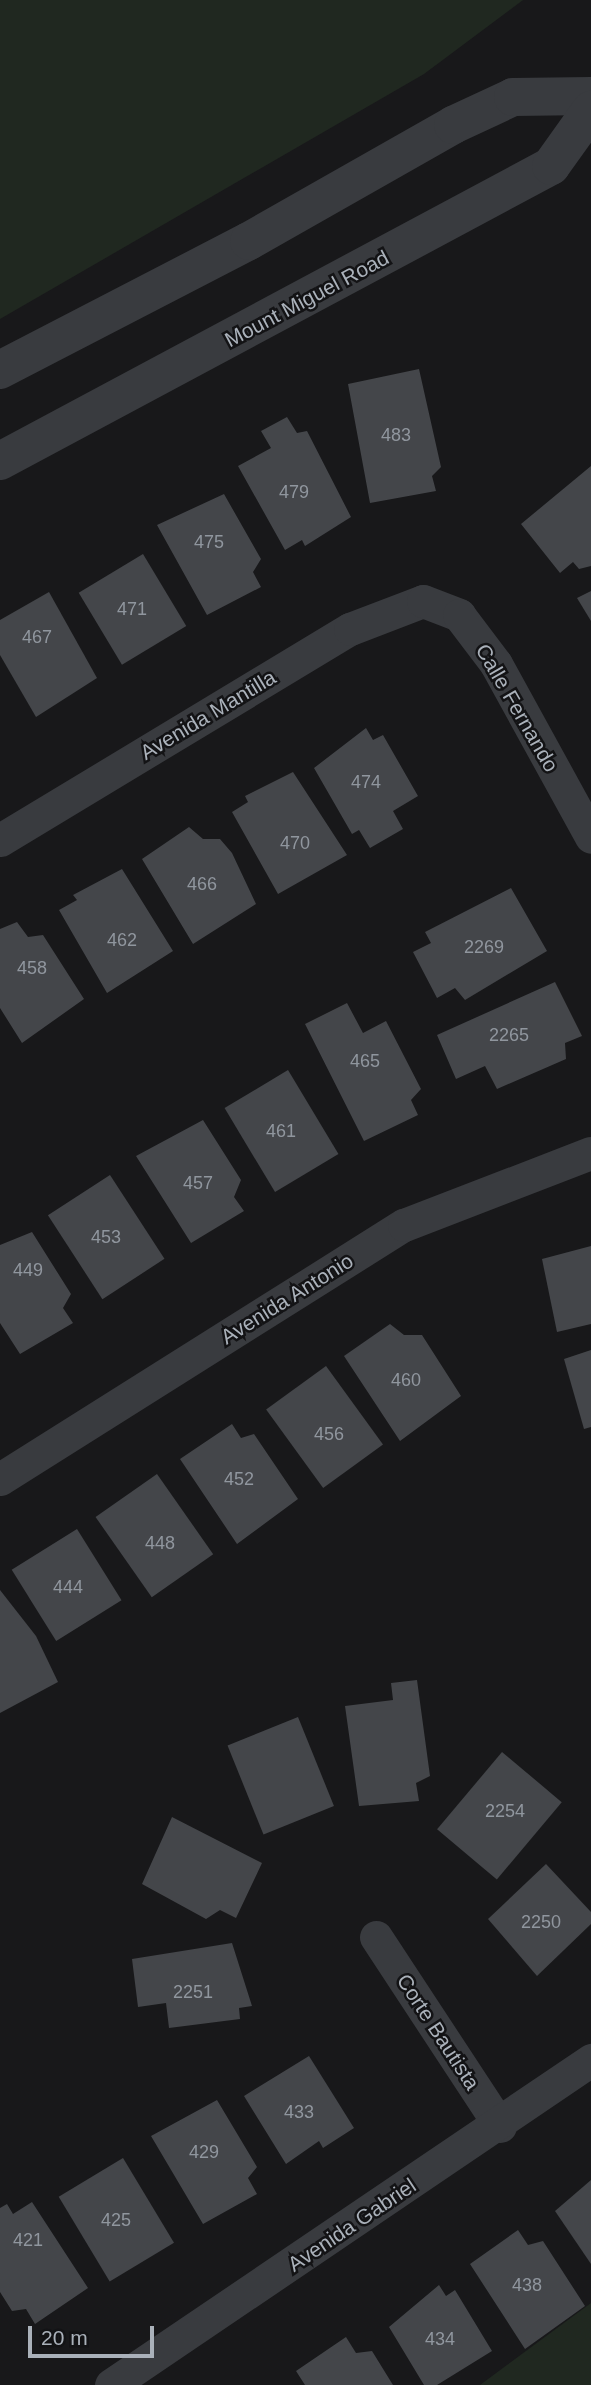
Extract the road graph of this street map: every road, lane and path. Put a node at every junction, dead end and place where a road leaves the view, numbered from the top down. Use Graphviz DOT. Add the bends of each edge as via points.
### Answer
graph roads {
  1 [pos="591,96"];
  2 [pos="591,110"];
  3 [pos="0,370"];
  4 [pos="0,461"];
  5 [pos="423,601"];
  6 [pos="591,837"];
  7 [pos="0,840"];
  8 [pos="591,1153"];
  9 [pos="0,1479"];
  10 [pos="376,1937"];
  11 [pos="591,2060"];
  12 [pos="500,2126"];
  13 [pos="111,2385"];
  1 -- 3 [label="street" via="513,97 465,119 249,241"];
  2 -- 4 [label="street, Mount Miguel Road" via="551,166"];
  5 -- 6 [label="street, Calle Fernando" via="459,615 496,664"];
  5 -- 7 [label="street, Avenida Mantilla" via="350,629"];
  8 -- 9 [label="street, Avenida Antonio" via="404,1225"];
  10 -- 12 [label="street, Corte Bautista"];
  11 -- 12 [label="street, Avenida Gabriel"];
  12 -- 13 [label="street, Avenida Gabriel"];
}
